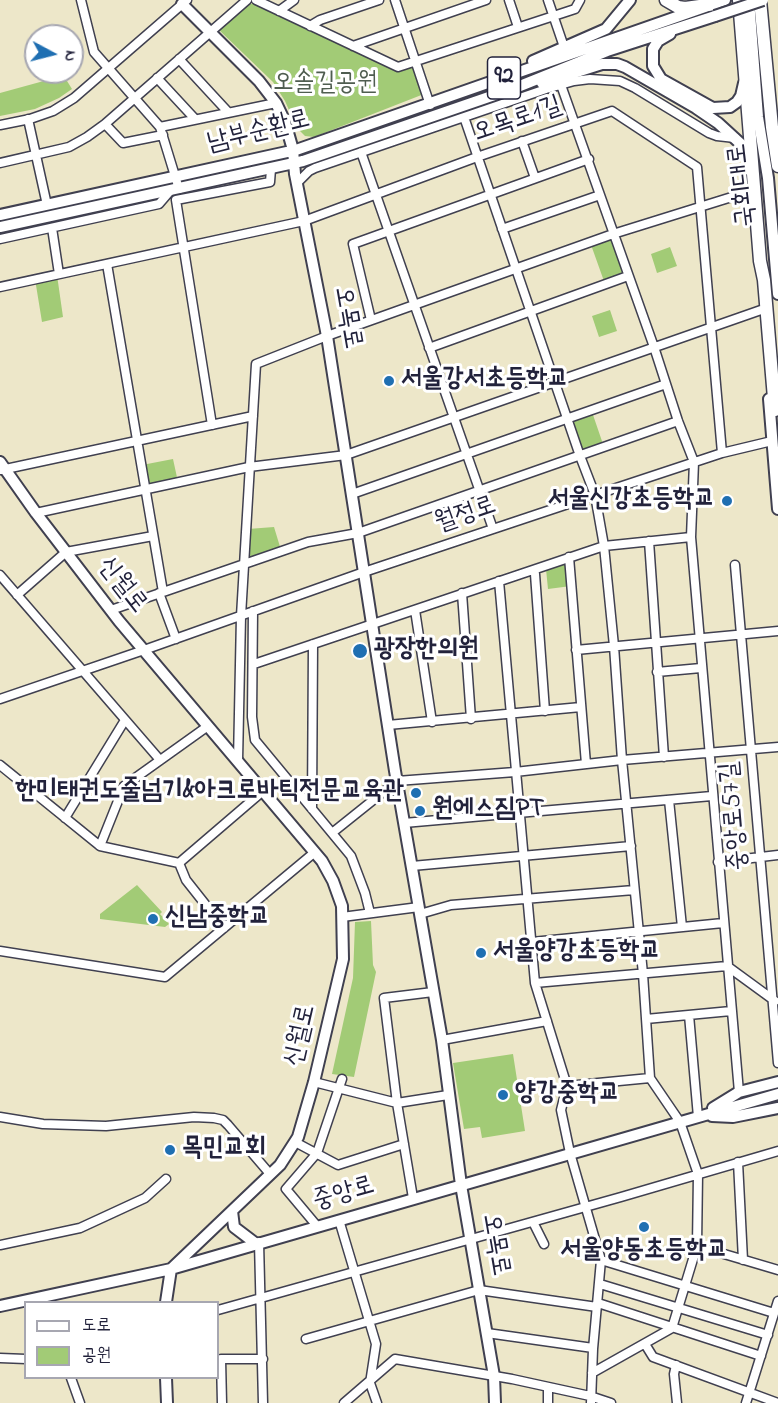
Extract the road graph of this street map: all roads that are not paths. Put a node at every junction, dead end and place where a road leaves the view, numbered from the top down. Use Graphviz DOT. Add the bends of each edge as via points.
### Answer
graph roads {
  1 [pos="81,0"];
  2 [pos="247,0"];
  3 [pos="256,0"];
  4 [pos="294,0"];
  5 [pos="379,0"];
  6 [pos="395,0"];
  7 [pos="486,0"];
  8 [pos="509,0"];
  9 [pos="548,0"];
  10 [pos="580,0"];
  11 [pos="630,0"];
  12 [pos="666,0"];
  13 [pos="739,0"];
  14 [pos="751,0"];
  15 [pos="761,0"];
  16 [pos="184,2"];
  17 [pos="718,6"];
  18 [pos="279,11"];
  19 [pos="554,16"];
  20 [pos="685,25"];
  21 [pos="310,26"];
  22 [pos="518,27"];
  23 [pos="404,28"];
  24 [pos="209,33"];
  25 [pos="353,46"];
  26 [pos="564,47"];
  27 [pos="765,50"];
  28 [pos="179,59"];
  29 [pos="415,61"];
  30 [pos="745,65"];
  31 [pos="108,68"];
  32 [pos="778,74"];
  33 [pos="157,78"];
  34 [pos="561,85"];
  35 [pos="545,86"];
  36 [pos="515,87"];
  37 [pos="458,94"];
  38 [pos="134,98"];
  39 [pos="276,103"];
  40 [pos="430,105"];
  41 [pos="228,112"];
  42 [pos="464,117"];
  43 [pos="28,119"];
  44 [pos="195,119"];
  45 [pos="575,123"];
  46 [pos="105,124"];
  47 [pos="0,125"];
  48 [pos="161,131"];
  49 [pos="735,138"];
  50 [pos="522,141"];
  51 [pos="293,150"];
  52 [pos="362,152"];
  53 [pos="36,155"];
  54 [pos="477,157"];
  55 [pos="588,159"];
  56 [pos="0,163"];
  57 [pos="294,163"];
  58 [pos="778,166"];
  59 [pos="754,170"];
  60 [pos="175,177"];
  61 [pos="535,178"];
  62 [pos="297,183"];
  63 [pos="755,192"];
  64 [pos="175,193"];
  65 [pos="376,194"];
  66 [pos="490,194"];
  67 [pos="600,195"];
  68 [pos="47,205"];
  69 [pos="700,207"];
  70 [pos="0,215"];
  71 [pos="304,221"];
  72 [pos="0,227"];
  73 [pos="52,228"];
  74 [pos="502,229"];
  75 [pos="388,230"];
  76 [pos="613,234"];
  77 [pos="0,239"];
  78 [pos="778,245"];
  79 [pos="183,247"];
  80 [pos="760,261"];
  81 [pos="106,264"];
  82 [pos="516,269"];
  83 [pos="59,274"];
  84 [pos="627,276"];
  85 [pos="0,287"];
  86 [pos="778,294"];
  87 [pos="414,305"];
  88 [pos="531,310"];
  89 [pos="761,310"];
  90 [pos="370,320"];
  91 [pos="711,327"];
  92 [pos="327,336"];
  93 [pos="654,347"];
  94 [pos="429,348"];
  95 [pos="555,382"];
  96 [pos="666,384"];
  97 [pos="775,410"];
  98 [pos="253,416"];
  99 [pos="454,418"];
  100 [pos="568,419"];
  101 [pos="678,421"];
  102 [pos="212,424"];
  103 [pos="137,441"];
  104 [pos="772,441"];
  105 [pos="722,453"];
  106 [pos="346,455"];
  107 [pos="467,455"];
  108 [pos="580,456"];
  109 [pos="694,462"];
  110 [pos="249,466"];
  111 [pos="2,467"];
  112 [pos="145,489"];
  113 [pos="480,492"];
  114 [pos="352,494"];
  115 [pos="596,495"];
  116 [pos="778,509"];
  117 [pos="36,513"];
  118 [pos="493,529"];
  119 [pos="358,533"];
  120 [pos="153,536"];
  121 [pos="691,537"];
  122 [pos="649,541"];
  123 [pos="604,546"];
  124 [pos="66,552"];
  125 [pos="569,557"];
  126 [pos="244,564"];
  127 [pos="735,565"];
  128 [pos="364,572"];
  129 [pos="535,574"];
  130 [pos="0,575"];
  131 [pos="499,581"];
  132 [pos="161,592"];
  133 [pos="462,593"];
  134 [pos="17,595"];
  135 [pos="111,610"];
  136 [pos="415,610"];
  137 [pos="253,611"];
  138 [pos="240,616"];
  139 [pos="372,625"];
  140 [pos="778,631"];
  141 [pos="742,634"];
  142 [pos="699,638"];
  143 [pos="176,639"];
  144 [pos="655,642"];
  145 [pos="313,644"];
  146 [pos="614,646"];
  147 [pos="144,650"];
  148 [pos="576,650"];
  149 [pos="254,664"];
  150 [pos="701,668"];
  151 [pos="82,671"];
  152 [pos="657,672"];
  153 [pos="0,699"];
  154 [pos="581,707"];
  155 [pos="545,711"];
  156 [pos="511,714"];
  157 [pos="471,719"];
  158 [pos="125,720"];
  159 [pos="432,722"];
  160 [pos="388,725"];
  161 [pos="208,726"];
  162 [pos="778,747"];
  163 [pos="752,750"];
  164 [pos="708,753"];
  165 [pos="664,757"];
  166 [pos="160,760"];
  167 [pos="622,760"];
  168 [pos="238,761"];
  169 [pos="586,764"];
  170 [pos="0,765"];
  171 [pos="515,772"];
  172 [pos="398,781"];
  173 [pos="263,791"];
  174 [pos="712,796"];
  175 [pos="669,800"];
  176 [pos="627,803"];
  177 [pos="312,808"];
  178 [pos="519,812"];
  179 [pos="65,818"];
  180 [pos="404,823"];
  181 [pos="332,833"];
  182 [pos="100,846"];
  183 [pos="631,846"];
  184 [pos="315,852"];
  185 [pos="523,855"];
  186 [pos="778,855"];
  187 [pos="761,857"];
  188 [pos="718,861"];
  189 [pos="179,863"];
  190 [pos="412,866"];
  191 [pos="634,890"];
  192 [pos="527,898"];
  193 [pos="419,910"];
  194 [pos="370,914"];
  195 [pos="342,917"];
  196 [pos="723,923"];
  197 [pos="682,927"];
  198 [pos="224,928"];
  199 [pos="638,931"];
  200 [pos="532,942"];
  201 [pos="0,951"];
  202 [pos="727,966"];
  203 [pos="643,974"];
  204 [pos="535,983"];
  205 [pos="434,992"];
  206 [pos="776,1001"];
  207 [pos="731,1011"];
  208 [pos="689,1015"];
  209 [pos="646,1019"];
  210 [pos="547,1022"];
  211 [pos="442,1040"];
  212 [pos="778,1063"];
  213 [pos="650,1078"];
  214 [pos="314,1082"];
  215 [pos="778,1082"];
  216 [pos="341,1084"];
  217 [pos="567,1086"];
  218 [pos="739,1092"];
  219 [pos="778,1094"];
  220 [pos="448,1095"];
  221 [pos="397,1103"];
  222 [pos="778,1108"];
  223 [pos="0,1117"];
  224 [pos="699,1117"];
  225 [pos="680,1122"];
  226 [pos="295,1142"];
  227 [pos="404,1144"];
  228 [pos="778,1151"];
  229 [pos="317,1153"];
  230 [pos="570,1154"];
  231 [pos="738,1162"];
  232 [pos="270,1174"];
  233 [pos="698,1174"];
  234 [pos="166,1179"];
  235 [pos="461,1185"];
  236 [pos="413,1198"];
  237 [pos="585,1207"];
  238 [pos="232,1211"];
  239 [pos="339,1220"];
  240 [pos="533,1222"];
  241 [pos="317,1226"];
  242 [pos="470,1238"];
  243 [pos="257,1243"];
  244 [pos="544,1244"];
  245 [pos="0,1245"];
  246 [pos="697,1246"];
  247 [pos="601,1260"];
  248 [pos="743,1260"];
  249 [pos="171,1269"];
  250 [pos="778,1270"];
  251 [pos="354,1272"];
  252 [pos="600,1284"];
  253 [pos="684,1285"];
  254 [pos="479,1290"];
  255 [pos="261,1297"];
  256 [pos="166,1301"];
  257 [pos="778,1301"];
  258 [pos="597,1305"];
  259 [pos="0,1306"];
  260 [pos="678,1307"];
  261 [pos="219,1310"];
  262 [pos="774,1313"];
  263 [pos="369,1321"];
  264 [pos="672,1328"];
  265 [pos="487,1333"];
  266 [pos="768,1335"];
  267 [pos="306,1339"];
  268 [pos="645,1344"];
  269 [pos="593,1348"];
  270 [pos="761,1356"];
  271 [pos="0,1358"];
  272 [pos="24,1359"];
  273 [pos="263,1359"];
  274 [pos="676,1365"];
  275 [pos="592,1373"];
  276 [pos="494,1376"];
  277 [pos="72,1379"];
  278 [pos="166,1379"];
  279 [pos="370,1383"];
  280 [pos="548,1387"];
  281 [pos="749,1392"];
  282 [pos="591,1400"];
  283 [pos="80,1403"];
  284 [pos="167,1403"];
  285 [pos="222,1403"];
  286 [pos="263,1403"];
  287 [pos="344,1403"];
  288 [pos="377,1403"];
  289 [pos="495,1403"];
  290 [pos="549,1403"];
  291 [pos="611,1403"];
  292 [pos="677,1403"];
  293 [pos="746,1403"];
  294 [pos="778,1403"];
  1 -- 31 [label="street" via="94,52"];
  2 -- 24 [label="street"];
  3 -- 18 [label="street"];
  4 -- 18 [label="street"];
  5 -- 21 [label="street"];
  6 -- 23 [label="street"];
  7 -- 23 [label="street"];
  8 -- 22 [label="street"];
  9 -- 19 [label="street"];
  10 -- 19 [label="street" via="575,9"];
  11 -- 26 [label="main road" via="606,29"];
  12 -- 17 [label="highway" via="685,8"];
  13 -- 30 [label="highway"];
  14 -- 78 [label="main road, 국회대로"];
  14 -- 86 [label="main road, 국회대로" via="758,117 768,178"];
  15 -- 17 [label="main road, 남부순환로 / 92, bridge"];
  15 -- 27 [label="highway"];
  16 -- 24 [label="main road, 오목로"];
  16 -- 31 [label="street"];
  17 -- 20 [label="main road, 남부순환로 / 92"];
  17 -- 37 [label="main road, 남부순환로 / 92"];
  18 -- 21 [label="street"];
  19 -- 22 [label="street"];
  19 -- 26 [label="street"];
  20 -- 30 [label="main road" via="658,41 653,49 653,66 661,79 713,108 730,107 741,96"];
  20 -- 36 [label="main road, 남부순환로 / 92"];
  21 -- 25 [label="street"];
  22 -- 29 [label="street"];
  23 -- 25 [label="street"];
  23 -- 29 [label="street"];
  24 -- 28 [label="street"];
  24 -- 39 [label="main road, 오목로"];
  25 -- 29 [label="street" via="398,67"];
  26 -- 37 [label="main road"];
  27 -- 32 [label="highway"];
  27 -- 58 [label="highway"];
  28 -- 33 [label="street"];
  28 -- 41 [label="street"];
  29 -- 40 [label="street"];
  30 -- 59 [label="highway"];
  31 -- 38 [label="street"];
  31 -- 43 [label="street" via="74,98 53,111"];
  33 -- 38 [label="street"];
  33 -- 44 [label="street"];
  34 -- 35 [label="street, 남부순환로"];
  34 -- 45 [label="street"];
  34 -- 49 [label="street, 남부순환로" via="590,79 620,81 709,133"];
  35 -- 36 [label="main road"];
  35 -- 42 [label="street, 남부순환로"];
  35 -- 49 [label="main road" via="602,64 617,64 696,108"];
  36 -- 57 [label="main road, 남부순환로 / 92"];
  37 -- 40 [label="main road, 남부순환로 / 92"];
  38 -- 46 [label="street"];
  38 -- 48 [label="street"];
  39 -- 41 [label="street"];
  39 -- 51 [label="main road, 오목로"];
  40 -- 51 [label="main road, 남부순환로 / 92"];
  41 -- 44 [label="street"];
  42 -- 52 [label="street, 남부순환로"];
  42 -- 54 [label="street"];
  43 -- 47 [label="street"];
  43 -- 53 [label="street"];
  44 -- 48 [label="street"];
  45 -- 50 [label="street, 오목로1길"];
  45 -- 55 [label="street"];
  45 -- 69 [label="street, 오목로1길" via="612,111 695,164"];
  46 -- 48 [label="street" via="123,143"];
  46 -- 53 [label="street" via="69,147"];
  48 -- 60 [label="street"];
  49 -- 59 [label="main road"];
  50 -- 54 [label="street, 오목로1길"];
  50 -- 61 [label="street"];
  51 -- 57 [label="main road, 오목로"];
  51 -- 60 [label="main road, 남부순환로 / 92"];
  52 -- 62 [label="street, 남부순환로" via="312,169"];
  52 -- 65 [label="street"];
  53 -- 56 [label="street"];
  53 -- 68 [label="street"];
  54 -- 65 [label="street, 오목로1길"];
  54 -- 66 [label="street"];
  55 -- 61 [label="street"];
  55 -- 67 [label="street"];
  57 -- 62 [label="main road, 오목로"];
  57 -- 64 [label="main road, 남부순환로 / 92"];
  59 -- 63 [label="highway"];
  60 -- 64 [label="street"];
  60 -- 68 [label="main road, 남부순환로 / 92"];
  61 -- 66 [label="street"];
  62 -- 71 [label="main road, 오목로"];
  63 -- 69 [label="street"];
  63 -- 80 [label="highway"];
  64 -- 72 [label="main road, 남부순환로 / 92"];
  64 -- 73 [label="street, 남부순환로" via="159,204"];
  64 -- 79 [label="street"];
  65 -- 71 [label="street, 오목로1길"];
  65 -- 75 [label="street"];
  66 -- 74 [label="street"];
  66 -- 75 [label="street"];
  67 -- 74 [label="street"];
  67 -- 76 [label="street"];
  68 -- 70 [label="main road, 남부순환로 / 92"];
  69 -- 76 [label="street"];
  69 -- 91 [label="street"];
  71 -- 79 [label="street, 오목로1길"];
  71 -- 92 [label="main road, 오목로"];
  73 -- 77 [label="street, 남부순환로"];
  73 -- 83 [label="street"];
  74 -- 82 [label="street"];
  75 -- 87 [label="street"];
  75 -- 90 [label="street" via="353,244"];
  76 -- 82 [label="street"];
  76 -- 84 [label="street"];
  79 -- 81 [label="street, 오목로1길"];
  79 -- 102 [label="street"];
  80 -- 89 [label="main road"];
  80 -- 97 [label="highway"];
  81 -- 83 [label="street, 오목로1길"];
  81 -- 103 [label="street"];
  82 -- 87 [label="street"];
  82 -- 88 [label="street"];
  83 -- 85 [label="street, 오목로1길"];
  84 -- 88 [label="street"];
  84 -- 93 [label="street"];
  87 -- 90 [label="street"];
  87 -- 94 [label="street"];
  88 -- 94 [label="street"];
  88 -- 95 [label="street"];
  89 -- 91 [label="street"];
  89 -- 104 [label="main road"];
  90 -- 92 [label="street"];
  91 -- 93 [label="street"];
  91 -- 105 [label="street"];
  92 -- 98 [label="street" via="256,364"];
  92 -- 106 [label="main road, 오목로"];
  93 -- 95 [label="street"];
  93 -- 96 [label="street"];
  94 -- 99 [label="street"];
  95 -- 99 [label="street"];
  95 -- 100 [label="street"];
  96 -- 100 [label="street"];
  96 -- 101 [label="street"];
  98 -- 102 [label="street"];
  98 -- 110 [label="street"];
  99 -- 106 [label="street"];
  99 -- 107 [label="street"];
  100 -- 107 [label="street"];
  100 -- 108 [label="street"];
  101 -- 108 [label="street"];
  101 -- 109 [label="street"];
  102 -- 103 [label="street"];
  103 -- 111 [label="street"];
  103 -- 112 [label="street"];
  104 -- 105 [label="street, 월정로"];
  104 -- 116 [label="main road"];
  105 -- 109 [label="street, 월정로"];
  106 -- 110 [label="street"];
  106 -- 114 [label="main road, 오목로"];
  107 -- 113 [label="street"];
  107 -- 114 [label="street"];
  108 -- 113 [label="street"];
  108 -- 115 [label="street"];
  109 -- 115 [label="street, 월정로"];
  109 -- 121 [label="street"];
  110 -- 112 [label="street"];
  110 -- 126 [label="street"];
  111 -- 117 [label="main road, 신월로"];
  112 -- 117 [label="street"];
  112 -- 120 [label="street"];
  113 -- 118 [label="street"];
  113 -- 119 [label="street"];
  114 -- 119 [label="main road, 오목로"];
  115 -- 118 [label="street, 월정로"];
  115 -- 123 [label="street"];
  117 -- 124 [label="main road, 신월로"];
  118 -- 128 [label="street, 월정로"];
  119 -- 126 [label="street" via="308,542"];
  119 -- 128 [label="main road, 오목로"];
  120 -- 124 [label="street"];
  120 -- 132 [label="street"];
  121 -- 122 [label="street"];
  121 -- 142 [label="street"];
  122 -- 123 [label="street"];
  122 -- 144 [label="street"];
  123 -- 125 [label="street"];
  123 -- 146 [label="street"];
  124 -- 134 [label="street"];
  124 -- 135 [label="main road, 신월로"];
  125 -- 131 [label="street"];
  125 -- 148 [label="street"];
  126 -- 132 [label="street"];
  126 -- 138 [label="street"];
  127 -- 141 [label="street, 중앙로57길"];
  128 -- 137 [label="street, 월정로"];
  128 -- 139 [label="main road, 오목로"];
  129 -- 155 [label="street"];
  130 -- 134 [label="street"];
  131 -- 133 [label="street"];
  131 -- 156 [label="street"];
  132 -- 135 [label="street"];
  132 -- 143 [label="street"];
  133 -- 136 [label="street"];
  133 -- 157 [label="street"];
  134 -- 151 [label="street"];
  135 -- 147 [label="main road, 신월로"];
  136 -- 139 [label="street"];
  136 -- 159 [label="street"];
  137 -- 138 [label="street, 월정로"];
  137 -- 149 [label="street"];
  138 -- 143 [label="street, 월정로"];
  138 -- 168 [label="street"];
  139 -- 145 [label="street"];
  139 -- 160 [label="main road, 오목로"];
  140 -- 141 [label="street"];
  141 -- 142 [label="street"];
  141 -- 163 [label="street, 중앙로57길"];
  142 -- 144 [label="street"];
  142 -- 150 [label="street"];
  143 -- 147 [label="street, 월정로"];
  144 -- 146 [label="street"];
  144 -- 152 [label="street"];
  145 -- 149 [label="street"];
  145 -- 177 [label="street"];
  146 -- 148 [label="street"];
  146 -- 167 [label="street"];
  147 -- 151 [label="street, 월정로"];
  147 -- 161 [label="main road, 신월로"];
  148 -- 154 [label="street"];
  149 -- 177 [label="street" via="255,740"];
  150 -- 152 [label="street"];
  150 -- 164 [label="street"];
  151 -- 153 [label="street, 월정로"];
  151 -- 158 [label="street"];
  152 -- 165 [label="street"];
  154 -- 155 [label="street"];
  154 -- 169 [label="street"];
  155 -- 156 [label="street"];
  156 -- 157 [label="street"];
  156 -- 171 [label="street"];
  157 -- 159 [label="street"];
  158 -- 166 [label="street"];
  158 -- 179 [label="street"];
  159 -- 160 [label="street"];
  160 -- 172 [label="main road, 오목로"];
  161 -- 166 [label="street"];
  161 -- 168 [label="main road, 신월로"];
  162 -- 163 [label="street"];
  163 -- 164 [label="street"];
  163 -- 187 [label="street, 중앙로57길"];
  164 -- 165 [label="street"];
  164 -- 174 [label="street"];
  165 -- 167 [label="street"];
  166 -- 182 [label="street" via="124,786"];
  167 -- 169 [label="street"];
  167 -- 176 [label="street"];
  168 -- 173 [label="main road, 신월로"];
  169 -- 171 [label="street"];
  170 -- 179 [label="street"];
  171 -- 172 [label="street"];
  171 -- 178 [label="street"];
  172 -- 180 [label="main road, 오목로"];
  172 -- 181 [label="street"];
  173 -- 184 [label="main road, 신월로"];
  173 -- 189 [label="street"];
  174 -- 175 [label="street"];
  174 -- 188 [label="street"];
  175 -- 176 [label="street"];
  175 -- 197 [label="street"];
  176 -- 178 [label="street"];
  176 -- 183 [label="street"];
  177 -- 181 [label="street"];
  178 -- 180 [label="street"];
  178 -- 185 [label="street"];
  179 -- 182 [label="street"];
  180 -- 190 [label="main road, 오목로"];
  181 -- 194 [label="street" via="351,856"];
  182 -- 189 [label="street"];
  183 -- 185 [label="street"];
  183 -- 191 [label="street"];
  184 -- 195 [label="main road, 신월로" via="333,881"];
  184 -- 198 [label="street"];
  185 -- 190 [label="street"];
  185 -- 192 [label="street"];
  186 -- 187 [label="street"];
  187 -- 188 [label="street"];
  187 -- 206 [label="street, 중앙로57길"];
  188 -- 196 [label="street"];
  189 -- 198 [label="street" via="186,880"];
  190 -- 193 [label="main road, 오목로"];
  191 -- 192 [label="street"];
  191 -- 199 [label="street"];
  192 -- 193 [label="street"];
  192 -- 200 [label="street"];
  193 -- 194 [label="street"];
  193 -- 205 [label="main road, 오목로"];
  194 -- 195 [label="street"];
  195 -- 214 [label="main road, 신월로" via="343,959"];
  196 -- 197 [label="street"];
  196 -- 202 [label="street"];
  197 -- 199 [label="street"];
  198 -- 201 [label="street" via="165,977"];
  199 -- 200 [label="street"];
  199 -- 203 [label="street"];
  200 -- 204 [label="street"];
  202 -- 203 [label="street"];
  202 -- 206 [label="street"];
  202 -- 207 [label="street"];
  203 -- 204 [label="street"];
  203 -- 209 [label="street"];
  204 -- 210 [label="street"];
  205 -- 211 [label="main road, 오목로"];
  205 -- 221 [label="street" via="384,998"];
  206 -- 212 [label="street, 중앙로57길"];
  207 -- 208 [label="street"];
  207 -- 218 [label="street"];
  208 -- 209 [label="street"];
  208 -- 224 [label="street"];
  209 -- 213 [label="street"];
  210 -- 211 [label="street"];
  210 -- 217 [label="street"];
  211 -- 220 [label="main road, 오목로"];
  213 -- 217 [label="street"];
  213 -- 225 [label="street"];
  214 -- 216 [label="street"];
  214 -- 226 [label="main road, 신월로"];
  215 -- 218 [label="main road"];
  216 -- 221 [label="street"];
  216 -- 229 [label="street"];
  217 -- 230 [label="street" via="561,1110"];
  218 -- 224 [label="main road"];
  219 -- 224 [label="main road, 중앙로"];
  220 -- 221 [label="street"];
  220 -- 235 [label="main road, 오목로"];
  221 -- 227 [label="street"];
  222 -- 224 [label="main road" via="733,1117"];
  223 -- 232 [label="street" via="43,1124 118,1124 194,1117 223,1120"];
  224 -- 225 [label="main road, 중앙로"];
  225 -- 230 [label="main road, 중앙로"];
  225 -- 233 [label="street"];
  226 -- 229 [label="street"];
  226 -- 232 [label="main road, 신월로"];
  227 -- 229 [label="street" via="338,1165"];
  227 -- 236 [label="street"];
  228 -- 231 [label="street"];
  229 -- 241 [label="street" via="286,1189"];
  230 -- 235 [label="main road, 중앙로"];
  230 -- 237 [label="street"];
  231 -- 233 [label="street"];
  231 -- 248 [label="street"];
  232 -- 238 [label="main road, 신월로"];
  233 -- 237 [label="street"];
  233 -- 246 [label="street"];
  234 -- 245 [label="street" via="145,1198 80,1228"];
  235 -- 236 [label="main road, 중앙로"];
  235 -- 242 [label="main road, 오목로"];
  236 -- 239 [label="main road, 중앙로"];
  237 -- 240 [label="street"];
  237 -- 247 [label="street"];
  238 -- 243 [label="main road" via="234,1227"];
  238 -- 249 [label="main road, 신월로"];
  239 -- 241 [label="main road, 중앙로"];
  239 -- 251 [label="street"];
  240 -- 242 [label="street"];
  240 -- 244 [label="street"];
  241 -- 243 [label="main road, 중앙로"];
  242 -- 251 [label="street"];
  242 -- 254 [label="main road, 오목로"];
  243 -- 249 [label="main road, 중앙로"];
  243 -- 255 [label="street"];
  246 -- 248 [label="street"];
  246 -- 253 [label="street"];
  247 -- 252 [label="street"];
  247 -- 253 [label="street"];
  248 -- 250 [label="street"];
  249 -- 256 [label="main road"];
  249 -- 259 [label="main road, 중앙로"];
  251 -- 255 [label="street"];
  251 -- 263 [label="street"];
  252 -- 258 [label="street"];
  252 -- 260 [label="street"];
  253 -- 260 [label="street"];
  253 -- 262 [label="street"];
  254 -- 258 [label="street"];
  254 -- 263 [label="street"];
  254 -- 265 [label="main road, 오목로"];
  255 -- 261 [label="street"];
  255 -- 273 [label="street"];
  257 -- 262 [label="street"];
  258 -- 264 [label="street"];
  258 -- 269 [label="street"];
  260 -- 264 [label="street"];
  260 -- 266 [label="street"];
  262 -- 266 [label="street"];
  263 -- 267 [label="street"];
  263 -- 279 [label="street" via="376,1344"];
  264 -- 268 [label="street"];
  264 -- 270 [label="street"];
  265 -- 269 [label="street"];
  265 -- 276 [label="main road, 오목로"];
  266 -- 270 [label="street"];
  268 -- 274 [label="street" via="653,1357"];
  268 -- 275 [label="street"];
  269 -- 275 [label="street"];
  270 -- 281 [label="street"];
  271 -- 272 [label="street"];
  273 -- 285 [label="street" via="221,1359"];
  273 -- 286 [label="street"];
  274 -- 281 [label="street"];
  274 -- 292 [label="street"];
  275 -- 282 [label="street"];
  276 -- 279 [label="street" via="395,1359"];
  276 -- 280 [label="street"];
  276 -- 289 [label="main road, 오목로"];
  277 -- 283 [label="street"];
  278 -- 284 [label="main road"];
  279 -- 287 [label="street"];
  279 -- 288 [label="street"];
  280 -- 282 [label="street"];
  280 -- 290 [label="street"];
  281 -- 293 [label="street"];
  281 -- 294 [label="street"];
  282 -- 291 [label="street"];
}
